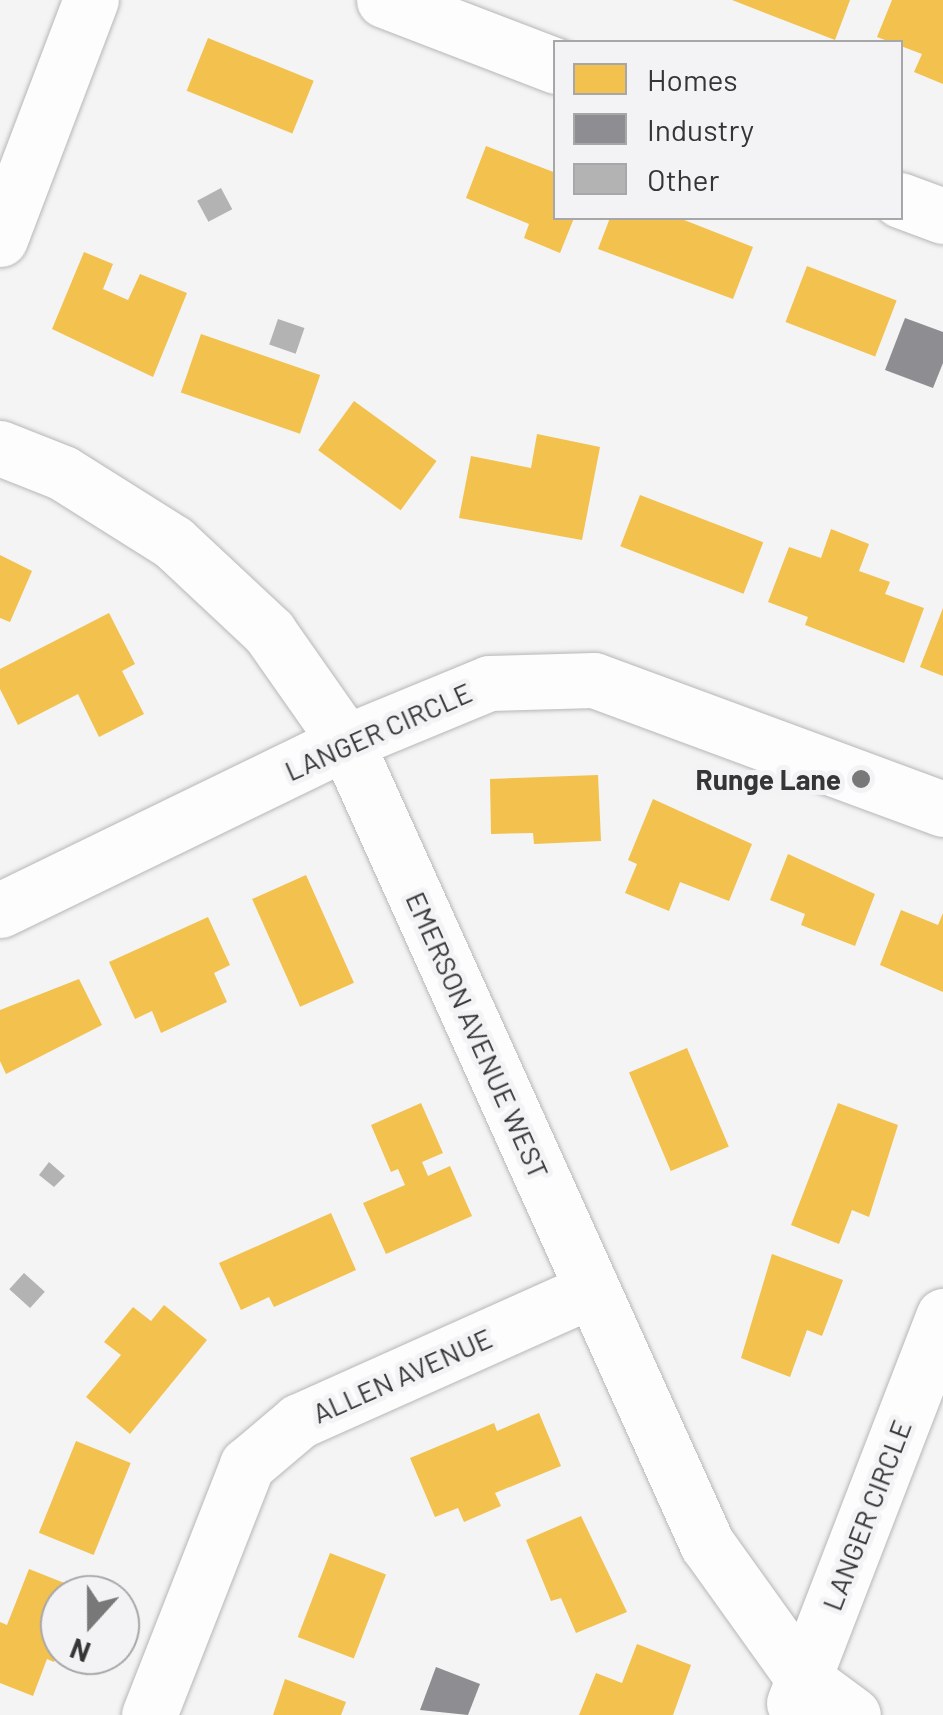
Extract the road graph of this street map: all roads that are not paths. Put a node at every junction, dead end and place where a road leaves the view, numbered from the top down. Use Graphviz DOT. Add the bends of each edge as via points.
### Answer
graph roads {
  1 [pos="91,0"];
  2 [pos="384,0"];
  3 [pos="553,65"];
  4 [pos="903,201"];
  5 [pos="943,216"];
  6 [pos="0,239"];
  7 [pos="0,448"];
  8 [pos="346,742"];
  9 [pos="943,809"];
  10 [pos="0,910"];
  11 [pos="592,1290"];
  12 [pos="943,1316"];
  13 [pos="796,1696"];
  14 [pos="149,1715"];
  15 [pos="852,1715"];
  1 -- 6 [label="street"];
  2 -- 3 [label="street"];
  4 -- 5 [label="street"];
  7 -- 8 [label="street, EMERSON AVENUE WEST" via="63,474 174,542 268,632"];
  8 -- 9 [label="street, LANGER CIRCLE" via="488,683 594,680"];
  8 -- 10 [label="street, LANGER CIRCLE"];
  8 -- 11 [label="street, EMERSON AVENUE WEST"];
  11 -- 13 [label="street, EMERSON AVENUE WEST" via="707,1544"];
  11 -- 14 [label="street, ALLEN AVENUE" via="299,1421 248,1465"];
  12 -- 13 [label="street, LANGER CIRCLE"];
  13 -- 15 [label="street, EMERSON AVENUE WEST"];
}
